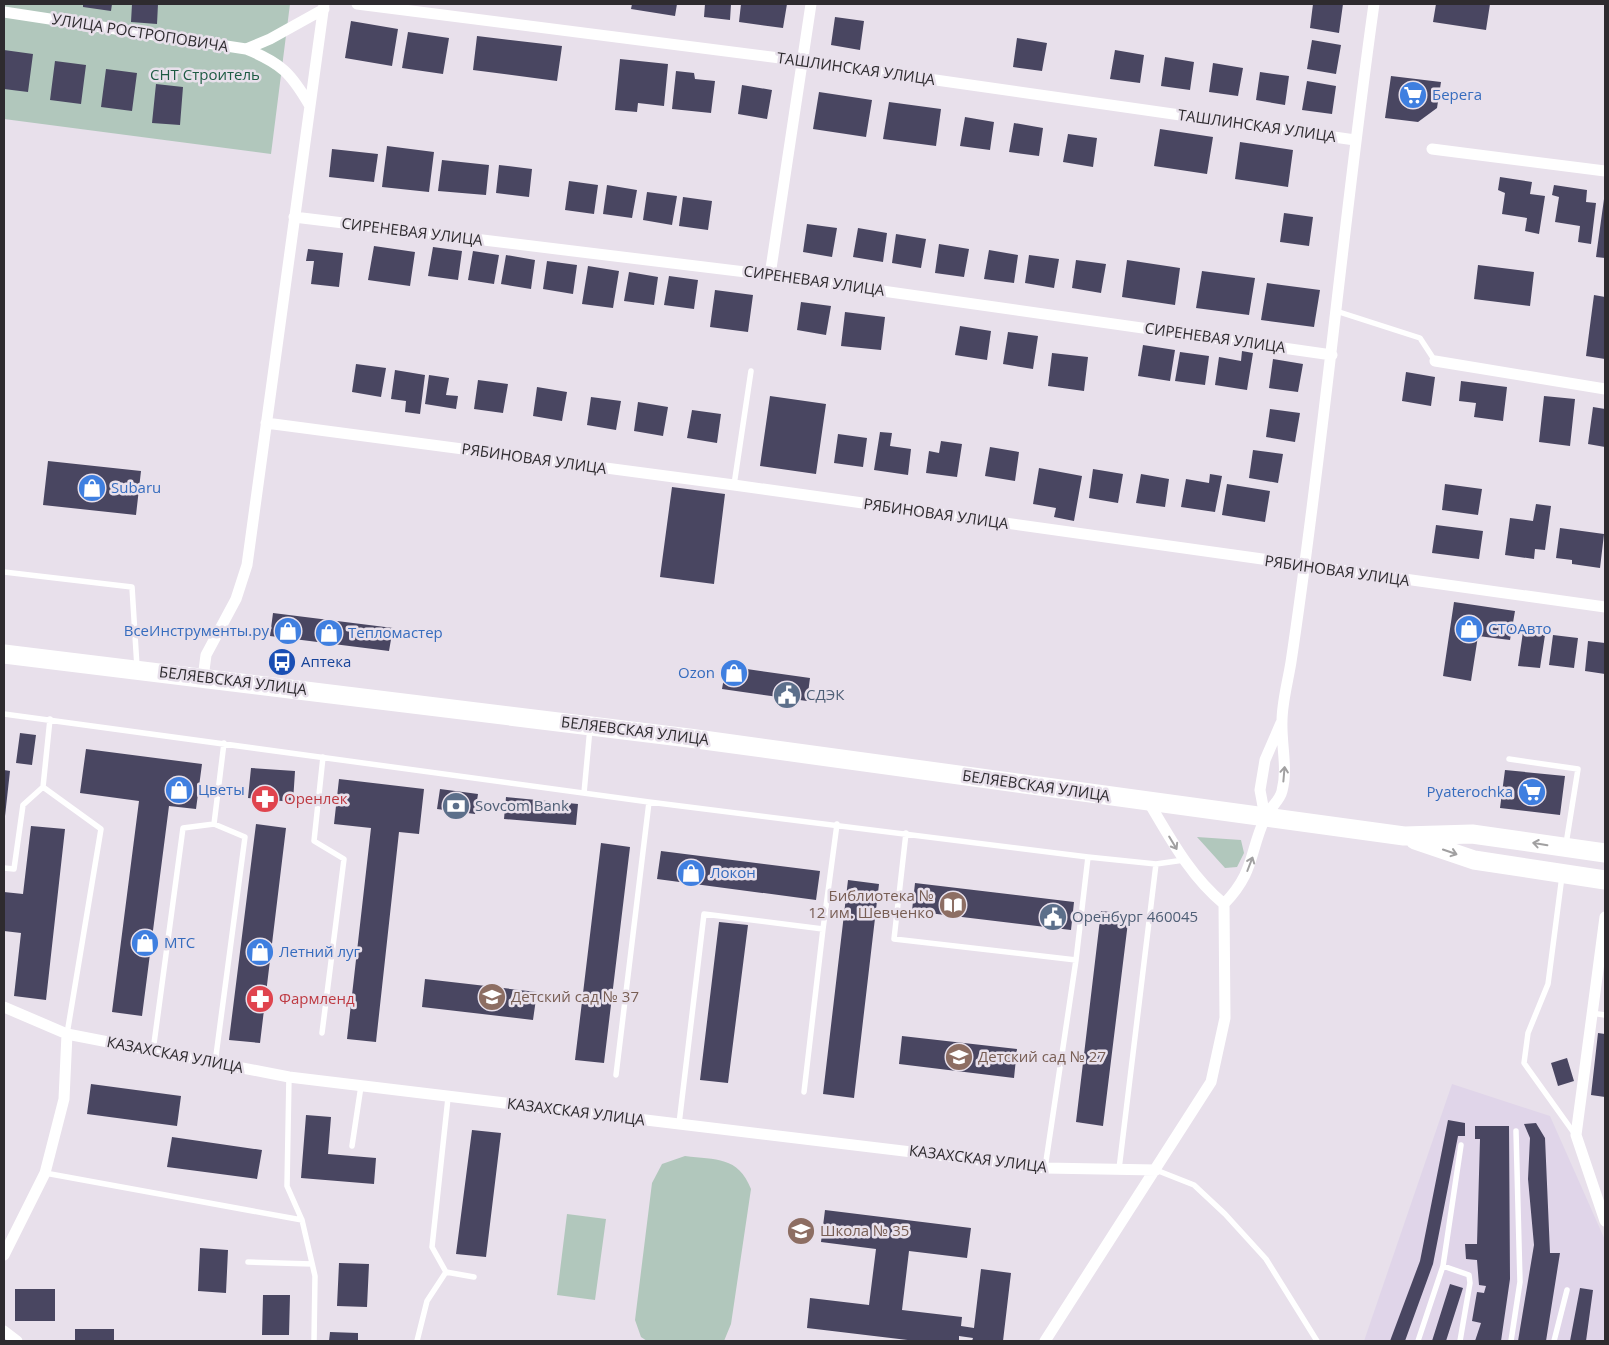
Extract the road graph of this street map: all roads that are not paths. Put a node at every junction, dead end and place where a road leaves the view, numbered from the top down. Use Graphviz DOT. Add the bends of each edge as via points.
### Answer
graph roads {
  1 [pos="357,4"];
  2 [pos="810,4"];
  3 [pos="1374,4"];
  4 [pos="324,6"];
  5 [pos="4,12"];
  6 [pos="246,49"];
  7 [pos="803,61"];
  8 [pos="310,106"];
  9 [pos="1355,140"];
  10 [pos="1432,149"];
  11 [pos="1605,172"];
  12 [pos="294,217"];
  13 [pos="770,275"];
  14 [pos="1336,311"];
  15 [pos="1332,355"];
  16 [pos="1435,361"];
  17 [pos="751,371"];
  18 [pos="1605,389"];
  19 [pos="266,423"];
  20 [pos="734,485"];
  21 [pos="1305,567"];
  22 [pos="4,572"];
  23 [pos="1605,607"];
  24 [pos="4,654"];
  25 [pos="137,670"];
  26 [pos="203,678"];
  27 [pos="4,714"];
  28 [pos="50,719"];
  29 [pos="1282,721"];
  30 [pos="590,726"];
  31 [pos="224,743"];
  32 [pos="323,757"];
  33 [pos="1509,759"];
  34 [pos="43,787"];
  35 [pos="584,793"];
  36 [pos="1148,801"];
  37 [pos="649,802"];
  38 [pos="1265,817"];
  39 [pos="214,824"];
  40 [pos="837,824"];
  41 [pos="906,833"];
  42 [pos="1404,836"];
  43 [pos="1565,848"];
  44 [pos="1605,854"];
  45 [pos="1088,856"];
  46 [pos="1184,860"];
  47 [pos="1156,864"];
  48 [pos="4,868"];
  49 [pos="1562,873"];
  50 [pos="1605,880"];
  51 [pos="1224,904"];
  52 [pos="1605,917"];
  53 [pos="824,929"];
  54 [pos="1076,960"];
  55 [pos="4,1007"];
  56 [pos="1591,1013"];
  57 [pos="1605,1015"];
  58 [pos="322,1033"];
  59 [pos="67,1034"];
  60 [pos="153,1051"];
  61 [pos="216,1063"];
  62 [pos="616,1075"];
  63 [pos="289,1077"];
  64 [pos="360,1086"];
  65 [pos="804,1092"];
  66 [pos="448,1098"];
  67 [pos="679,1124"];
  68 [pos="1516,1131"];
  69 [pos="1576,1135"];
  70 [pos="1461,1145"];
  71 [pos="352,1146"];
  72 [pos="1045,1168"];
  73 [pos="1119,1169"];
  74 [pos="1156,1170"];
  75 [pos="46,1173"];
  76 [pos="302,1220"];
  77 [pos="1605,1221"];
  78 [pos="4,1255"];
  79 [pos="248,1262"];
  80 [pos="312,1264"];
  81 [pos="1442,1266"];
  82 [pos="446,1272"];
  83 [pos="474,1277"];
  84 [pos="1567,1290"];
  85 [pos="4,1331"];
  86 [pos="17,1341"];
  87 [pos="314,1341"];
  88 [pos="417,1341"];
  89 [pos="1045,1341"];
  90 [pos="1317,1341"];
  91 [pos="1418,1341"];
  92 [pos="1460,1341"];
  93 [pos="1511,1341"];
  94 [pos="1554,1341"];
  1 -- 7 [label="street, ТАШЛИНСКАЯ УЛИЦА"];
  2 -- 7 [label="street"];
  3 -- 9 [label="street"];
  4 -- 6 [label="street" via="270,39"];
  4 -- 8 [label="street"];
  5 -- 6 [label="street, УЛИЦА РОСТРОПОВИЧА"];
  6 -- 8 [label="street, УЛИЦА РОСТРОПОВИЧА" via="270,59 295,79"];
  7 -- 9 [label="street, ТАШЛИНСКАЯ УЛИЦА"];
  7 -- 13 [label="street"];
  8 -- 12 [label="street"];
  9 -- 14 [label="street"];
  10 -- 11 [label="street"];
  12 -- 13 [label="street, СИРЕНЕВАЯ УЛИЦА"];
  12 -- 19 [label="street"];
  13 -- 15 [label="street, СИРЕНЕВАЯ УЛИЦА"];
  14 -- 15 [label="street"];
  14 -- 16 [label="lane" via="1420,338"];
  15 -- 21 [label="street"];
  16 -- 18 [label="street"];
  17 -- 20 [label="lane"];
  19 -- 20 [label="street, РЯБИНОВАЯ УЛИЦА"];
  19 -- 26 [label="street" via="247,565 236,599 206,655"];
  20 -- 21 [label="street, РЯБИНОВАЯ УЛИЦА"];
  21 -- 23 [label="street, РЯБИНОВАЯ УЛИЦА"];
  21 -- 29 [label="street"];
  22 -- 25 [label="lane" via="132,587"];
  24 -- 25 [label="main road, БЕЛЯЕВСКАЯ УЛИЦА"];
  25 -- 26 [label="main road, БЕЛЯЕВСКАЯ УЛИЦА"];
  26 -- 30 [label="main road, БЕЛЯЕВСКАЯ УЛИЦА"];
  27 -- 28 [label="lane"];
  28 -- 31 [label="lane"];
  28 -- 34 [label="lane"];
  29 -- 38 [label="street" via="1266,760 1260,790"];
  38 -- 29 [label="street, one-way" via="1282,793 1285,762"];
  30 -- 35 [label="lane"];
  30 -- 36 [label="main road, БЕЛЯЕВСКАЯ УЛИЦА"];
  31 -- 32 [label="lane"];
  31 -- 39 [label="lane"];
  32 -- 35 [label="lane"];
  32 -- 58 [label="lane" via="314,840 344,859"];
  33 -- 43 [label="lane" via="1578,769"];
  34 -- 48 [label="lane" via="23,805 14,869"];
  34 -- 59 [label="lane" via="101,829"];
  35 -- 37 [label="lane"];
  36 -- 38 [label="main road, БЕЛЯЕВСКАЯ УЛИЦА"];
  36 -- 46 [label="street, one-way"];
  37 -- 40 [label="lane"];
  37 -- 62 [label="lane"];
  38 -- 42 [label="main road, БЕЛЯЕВСКАЯ УЛИЦА"];
  51 -- 38 [label="street, one-way" via="1238,890 1251,866"];
  39 -- 60 [label="lane" via="183,828"];
  39 -- 61 [label="lane" via="244,837"];
  40 -- 41 [label="lane"];
  40 -- 53 [label="lane"];
  41 -- 45 [label="lane"];
  41 -- 54 [label="lane" via="894,939"];
  43 -- 42 [label="main road, one-way" via="1472,834"];
  42 -- 49 [label="main road, one-way" via="1474,860"];
  43 -- 44 [label="main road"];
  45 -- 47 [label="lane"];
  45 -- 54 [label="lane"];
  46 -- 47 [label="lane"];
  46 -- 51 [label="street" via="1205,889"];
  47 -- 73 [label="lane"];
  49 -- 50 [label="main road"];
  49 -- 69 [label="lane" via="1548,984 1528,1033 1524,1063"];
  51 -- 74 [label="street" via="1225,1018 1211,1082"];
  52 -- 56 [label="street"];
  53 -- 65 [label="lane"];
  53 -- 67 [label="lane" via="704,914"];
  54 -- 72 [label="lane"];
  55 -- 59 [label="street, КАЗАХСКАЯ УЛИЦА"];
  56 -- 57 [label="lane"];
  56 -- 69 [label="street"];
  59 -- 60 [label="street, КАЗАХСКАЯ УЛИЦА"];
  59 -- 75 [label="street" via="64,1099"];
  60 -- 61 [label="street, КАЗАХСКАЯ УЛИЦА"];
  61 -- 63 [label="street, КАЗАХСКАЯ УЛИЦА"];
  63 -- 64 [label="street, КАЗАХСКАЯ УЛИЦА"];
  63 -- 76 [label="lane" via="287,1186"];
  64 -- 66 [label="street, КАЗАХСКАЯ УЛИЦА"];
  64 -- 71 [label="lane"];
  66 -- 67 [label="street, КАЗАХСКАЯ УЛИЦА"];
  66 -- 82 [label="lane" via="432,1247"];
  67 -- 72 [label="street, КАЗАХСКАЯ УЛИЦА"];
  68 -- 93 [label="lane" via="1520,1282"];
  69 -- 77 [label="street"];
  70 -- 81 [label="lane"];
  72 -- 73 [label="street, КАЗАХСКАЯ УЛИЦА"];
  73 -- 74 [label="street, КАЗАХСКАЯ УЛИЦА"];
  74 -- 89 [label="street"];
  74 -- 90 [label="lane" via="1194,1186 1225,1214 1266,1259"];
  75 -- 76 [label="lane"];
  75 -- 78 [label="street"];
  76 -- 80 [label="lane"];
  79 -- 80 [label="lane"];
  80 -- 87 [label="lane" via="315,1276"];
  81 -- 91 [label="lane"];
  81 -- 92 [label="lane" via="1469,1275"];
  82 -- 83 [label="lane"];
  82 -- 88 [label="lane" via="426,1301"];
  84 -- 94 [label="lane"];
  85 -- 86 [label="street"];
}
